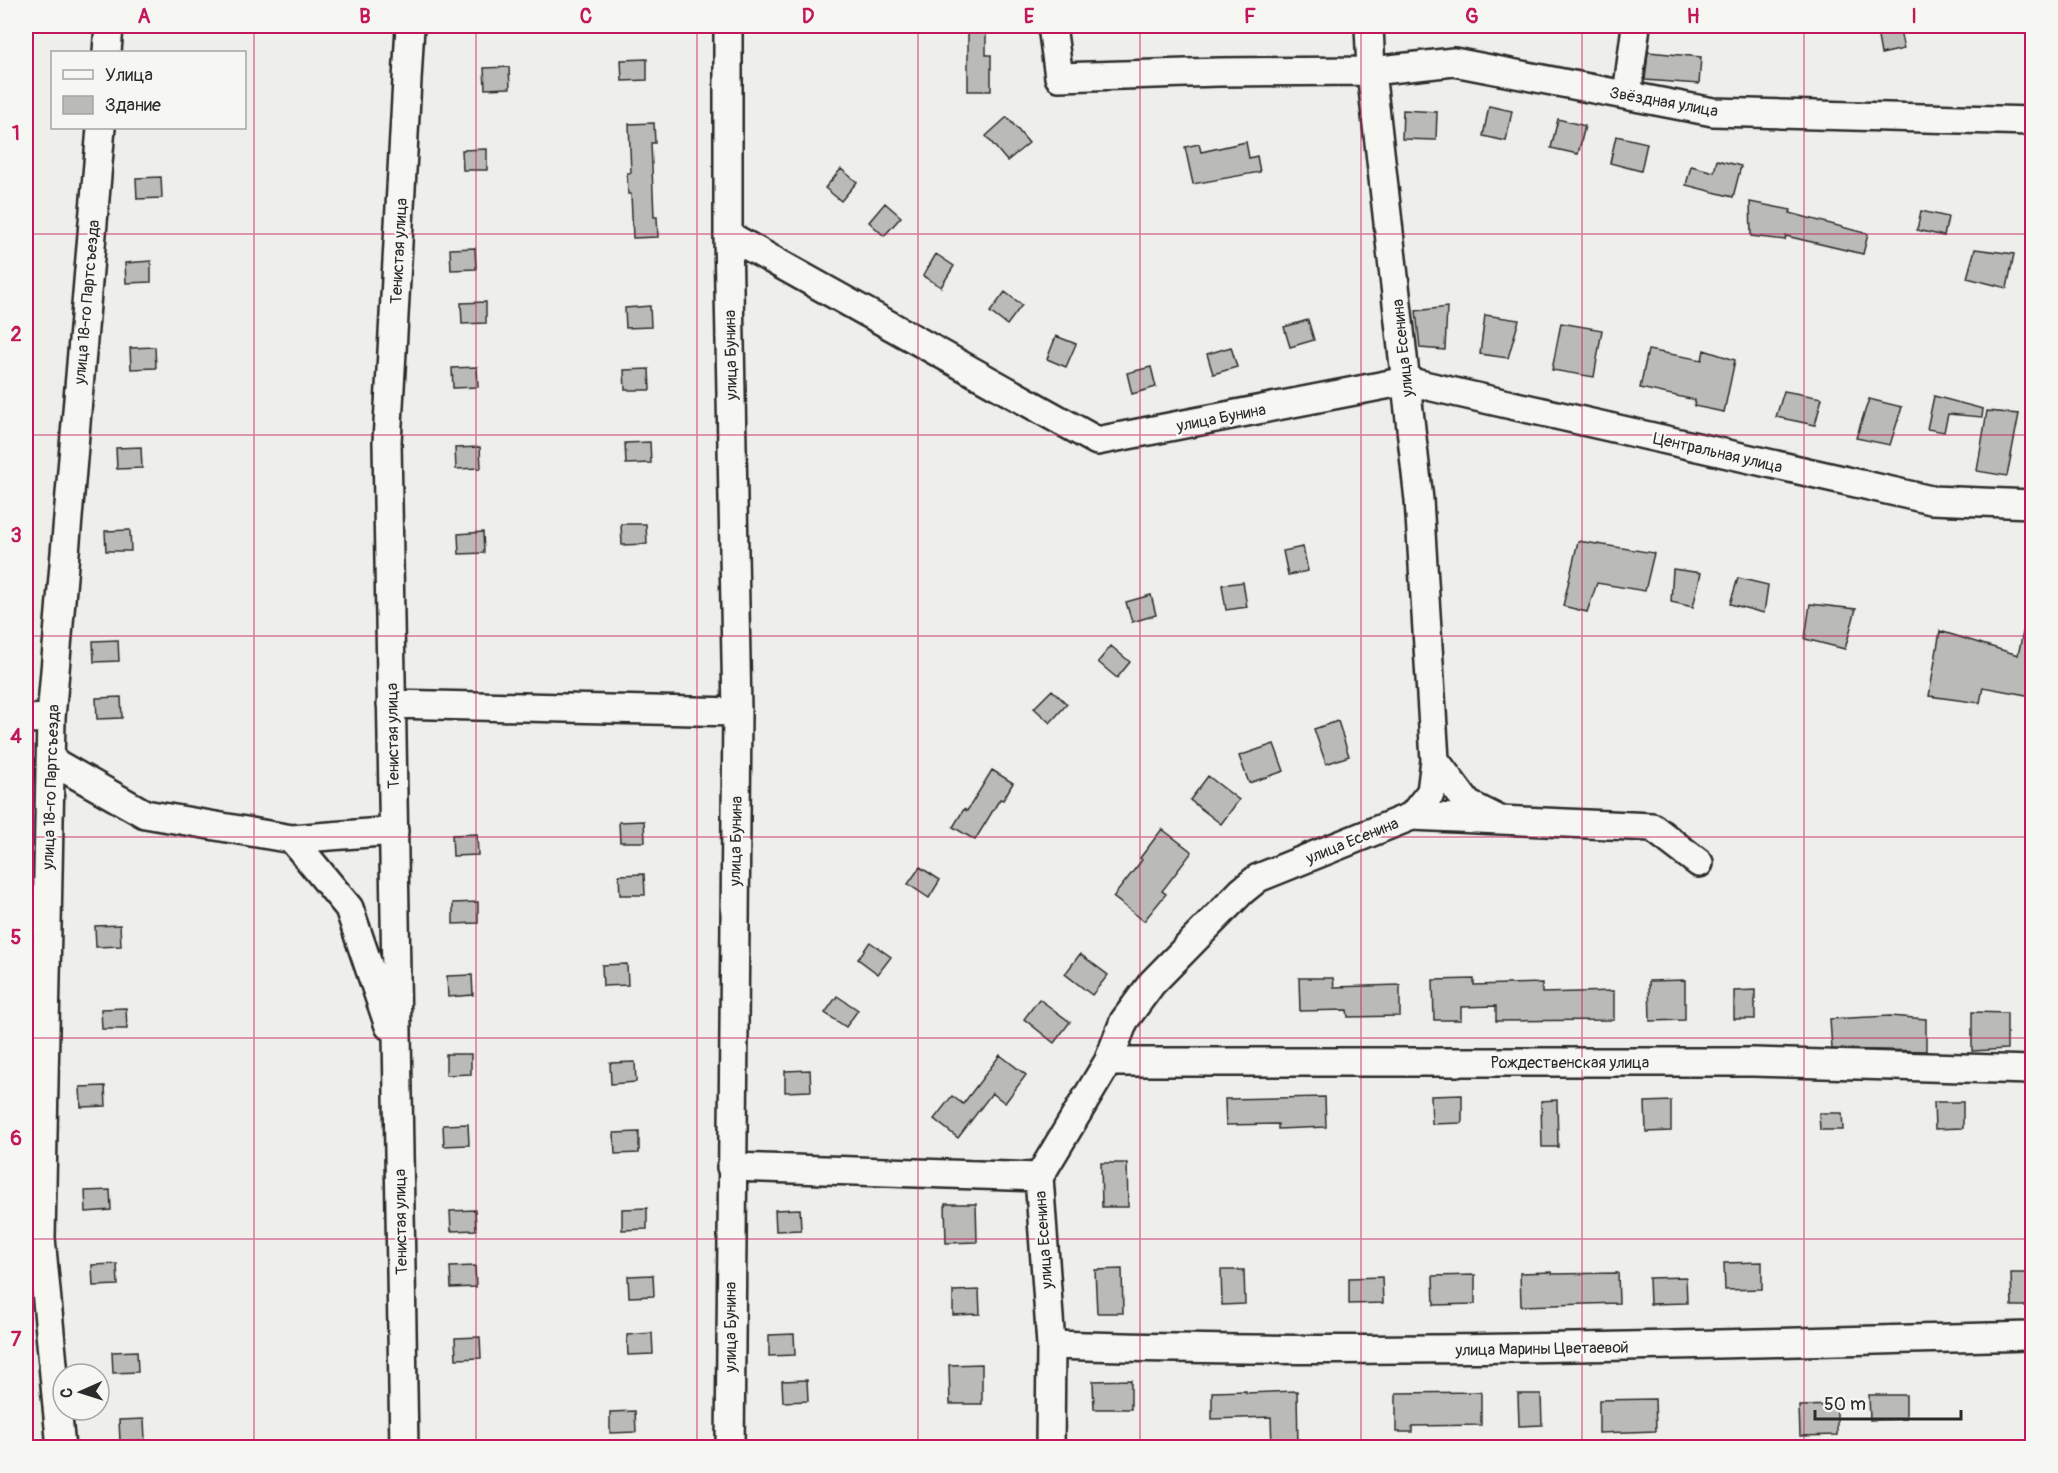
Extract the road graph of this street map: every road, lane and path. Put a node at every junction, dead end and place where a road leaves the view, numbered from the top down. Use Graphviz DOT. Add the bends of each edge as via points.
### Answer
graph roads {
  1 [pos="109,26"];
  2 [pos="410,26"];
  3 [pos="728,26"];
  4 [pos="1052,26"];
  5 [pos="1369,26"];
  6 [pos="1636,26"];
  7 [pos="107,51"];
  8 [pos="1371,71"];
  9 [pos="1627,95"];
  10 [pos="2032,121"];
  11 [pos="101,129"];
  12 [pos="728,235"];
  13 [pos="1406,381"];
  14 [pos="2032,504"];
  15 [pos="391,704"];
  16 [pos="737,712"];
  17 [pos="38,718"];
  18 [pos="50,760"];
  19 [pos="1435,760"];
  20 [pos="1412,816"];
  21 [pos="1502,822"];
  22 [pos="394,831"];
  23 [pos="292,839"];
  24 [pos="1699,863"];
  25 [pos="398,1050"];
  26 [pos="1108,1062"];
  27 [pos="2032,1070"];
  28 [pos="731,1167"];
  29 [pos="1039,1178"];
  30 [pos="2032,1336"];
  31 [pos="1051,1345"];
  32 [pos="61,1448"];
  33 [pos="404,1448"];
  34 [pos="730,1448"];
  35 [pos="1050,1448"];
  1 -- 7 [label="street"];
  2 -- 15 [label="street, Тенистая улица" via="387,442"];
  3 -- 12 [label="street, улица Бунина"];
  4 -- 8 [label="street" via="1059,77"];
  5 -- 8 [label="street, улица Есенина"];
  6 -- 9 [label="street"];
  8 -- 9 [label="street, Звёздная улица" via="1454,62"];
  8 -- 13 [label="street, улица Есенина"];
  9 -- 10 [label="street, Звёздная улица" via="1713,112"];
  11 -- 17 [label="street, улица 18-го Партсъезда"];
  12 -- 13 [label="street, улица Бунина" via="1097,441"];
  12 -- 16 [label="street, улица Бунина"];
  13 -- 14 [label="street, Центральная улица" via="1930,500"];
  13 -- 19 [label="street, улица Есенина" via="1419,500"];
  15 -- 16 [label="street"];
  15 -- 22 [label="street, Тенистая улица"];
  16 -- 28 [label="street, улица Бунина"];
  17 -- 18 [label="street, улица 18-го Партсъезда"];
  18 -- 23 [label="street" via="145,814"];
  18 -- 32 [label="street, улица 18-го Партсъезда" via="41,1238"];
  19 -- 20 [label="street, улица Есенина" via="1431,792"];
  19 -- 21 [label="street" via="1468,804"];
  20 -- 21 [label="street"];
  20 -- 26 [label="street, улица Есенина" via="1258,878 1152,983 1124,1021"];
  21 -- 24 [label="street" via="1652,827"];
  22 -- 23 [label="street"];
  22 -- 25 [label="street, Тенистая улица"];
  23 -- 25 [label="street" via="349,908"];
  25 -- 33 [label="street, Тенистая улица"];
  26 -- 27 [label="street, Рождественская улица" via="1754,1062"];
  26 -- 29 [label="street, улица Есенина"];
  28 -- 29 [label="street"];
  28 -- 34 [label="street, улица Бунина"];
  29 -- 31 [label="street, улица Есенина"];
  30 -- 31 [label="street, улица Марины Цветаевой" via="1440,1350"];
  31 -- 35 [label="street, улица Есенина"];
}
